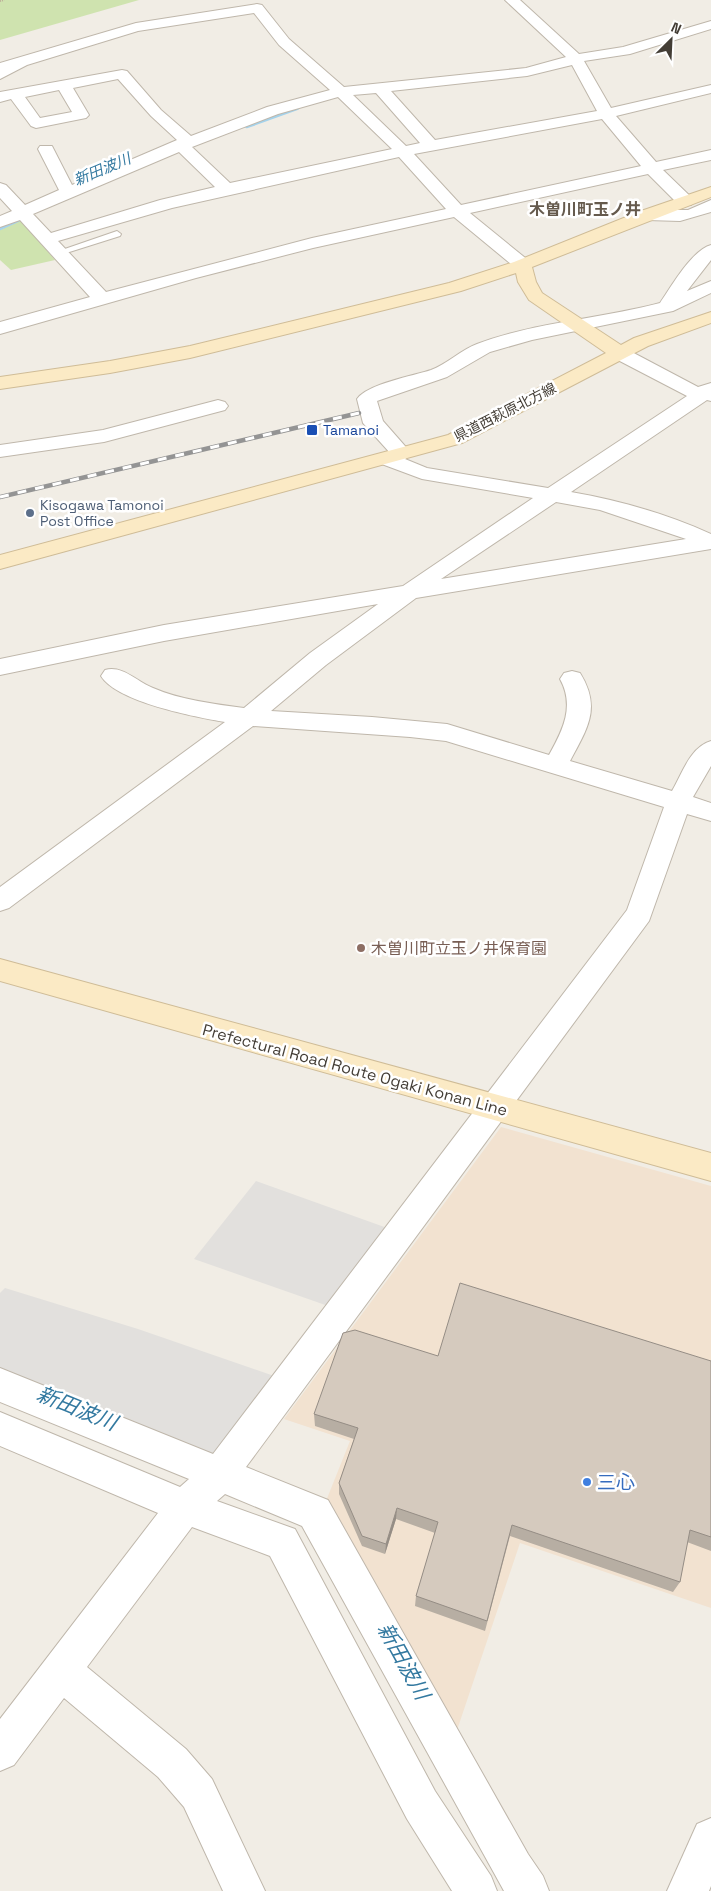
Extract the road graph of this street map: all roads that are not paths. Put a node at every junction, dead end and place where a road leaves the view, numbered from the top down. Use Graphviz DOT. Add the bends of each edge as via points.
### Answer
graph roads {
  1 [pos="512,0"];
  2 [pos="167,8"];
  3 [pos="711,25"];
  4 [pos="0,56"];
  5 [pos="576,59"];
  6 [pos="22,62"];
  7 [pos="0,67"];
  8 [pos="0,75"];
  9 [pos="63,84"];
  10 [pos="380,88"];
  11 [pos="711,89"];
  12 [pos="341,92"];
  13 [pos="7,95"];
  14 [pos="606,114"];
  15 [pos="181,145"];
  16 [pos="431,146"];
  17 [pos="46,149"];
  18 [pos="403,151"];
  19 [pos="711,155"];
  20 [pos="652,168"];
  21 [pos="227,189"];
  22 [pos="1,190"];
  23 [pos="68,192"];
  24 [pos="711,192"];
  25 [pos="685,201"];
  26 [pos="456,210"];
  27 [pos="24,211"];
  28 [pos="708,213"];
  29 [pos="647,215"];
  30 [pos="0,222"];
  31 [pos="116,234"];
  32 [pos="54,245"];
  33 [pos="711,250"];
  34 [pos="523,265"];
  35 [pos="711,286"];
  36 [pos="102,299"];
  37 [pos="667,306"];
  38 [pos="711,317"];
  39 [pos="577,326"];
  40 [pos="0,328"];
  41 [pos="621,354"];
  42 [pos="0,383"];
  43 [pos="709,393"];
  44 [pos="218,406"];
  45 [pos="0,451"];
  46 [pos="394,456"];
  47 [pos="552,494"];
  48 [pos="685,530"];
  49 [pos="711,538"];
  50 [pos="0,562"];
  51 [pos="434,574"];
  52 [pos="409,593"];
  53 [pos="0,649"];
  54 [pos="0,667"];
  55 [pos="113,676"];
  56 [pos="572,679"];
  57 [pos="246,718"];
  58 [pos="711,750"];
  59 [pos="556,766"];
  60 [pos="678,802"];
  61 [pos="711,812"];
  62 [pos="0,901"];
  63 [pos="0,970"];
  64 [pos="492,1108"];
  65 [pos="711,1167"];
  66 [pos="0,1385"];
  67 [pos="0,1429"];
  68 [pos="220,1474"];
  69 [pos="185,1507"];
  70 [pos="61,1670"];
  71 [pos="0,1751"];
  72 [pos="711,1838"];
  73 [pos="244,1891"];
  74 [pos="476,1891"];
  75 [pos="528,1891"];
  76 [pos="688,1891"];
  1 -- 5 [label="street"];
  2 -- 4 [label="street"];
  3 -- 5 [label="street" via="625,51"];
  5 -- 10 [label="street" via="527,72"];
  5 -- 14 [label="street"];
  6 -- 7 [label="street"];
  6 -- 8 [label="street"];
  6 -- 12 [label="street" via="136,27 258,8 284,42"];
  9 -- 13 [label="street"];
  9 -- 13 [label="street" via="81,115 36,123"];
  9 -- 15 [label="street" via="122,74 156,113 185,139"];
  10 -- 12 [label="street"];
  10 -- 16 [label="street"];
  11 -- 14 [label="street"];
  12 -- 15 [label="street" via="285,106"];
  12 -- 18 [label="street"];
  14 -- 16 [label="street"];
  14 -- 20 [label="street"];
  15 -- 21 [label="street"];
  15 -- 23 [label="street"];
  16 -- 18 [label="street"];
  17 -- 23 [label="street"];
  18 -- 21 [label="street"];
  18 -- 26 [label="street"];
  19 -- 20 [label="street"];
  20 -- 25 [label="street"];
  20 -- 26 [label="street"];
  21 -- 32 [label="street" via="166,204"];
  22 -- 27 [label="street"];
  23 -- 27 [label="street"];
  24 -- 25 [label="main road"];
  25 -- 29 [label="main road"];
  26 -- 34 [label="street"];
  26 -- 36 [label="street" via="190,274"];
  27 -- 30 [label="street"];
  27 -- 32 [label="street"];
  28 -- 29 [label="street" via="673,217"];
  29 -- 34 [label="main road"];
  31 -- 32 [label="lane"];
  32 -- 36 [label="street"];
  33 -- 37 [label="street" via="695,266"];
  34 -- 39 [label="main road" via="535,296"];
  34 -- 42 [label="main road" via="482,280 392,304 199,350"];
  35 -- 37 [label="street"];
  36 -- 40 [label="street"];
  37 -- 39 [label="street"];
  38 -- 41 [label="main road, 県道西萩原北方線" via="641,342"];
  39 -- 41 [label="main road"];
  39 -- 46 [label="street" via="483,348 440,373 367,399 373,422"];
  41 -- 43 [label="street" via="693,392"];
  41 -- 46 [label="main road, 県道西萩原北方線" via="455,439"];
  43 -- 47 [label="street"];
  44 -- 45 [label="street" via="104,436"];
  46 -- 47 [label="street" via="422,472"];
  46 -- 50 [label="main road, 県道西萩原北方線"];
  47 -- 48 [label="street" via="604,504"];
  47 -- 51 [label="street"];
  48 -- 49 [label="street"];
  48 -- 51 [label="street"];
  49 -- 52 [label="street"];
  51 -- 52 [label="street"];
  51 -- 53 [label="street"];
  52 -- 54 [label="street" via="164,633"];
  52 -- 57 [label="street" via="318,659"];
  55 -- 57 [label="street" via="148,696"];
  56 -- 59 [label="street" via="579,687 582,707"];
  57 -- 59 [label="street" via="403,726 448,733"];
  57 -- 62 [label="street"];
  58 -- 60 [label="street"];
  59 -- 60 [label="street"];
  60 -- 61 [label="street"];
  60 -- 64 [label="street" via="640,914"];
  63 -- 64 [label="main road, Prefectural Road Route Ogaki Konan Line"];
  64 -- 65 [label="main road, Prefectural Road Route Ogaki Konan Line"];
  64 -- 68 [label="street"];
  66 -- 68 [label="street"];
  67 -- 69 [label="street"];
  68 -- 69 [label="street"];
  68 -- 75 [label="street" via="315,1513"];
  69 -- 70 [label="street"];
  69 -- 74 [label="street" via="282,1542 421,1804"];
  70 -- 71 [label="street"];
  70 -- 73 [label="street" via="172,1763 198,1792"];
  72 -- 76 [label="street"];
}
